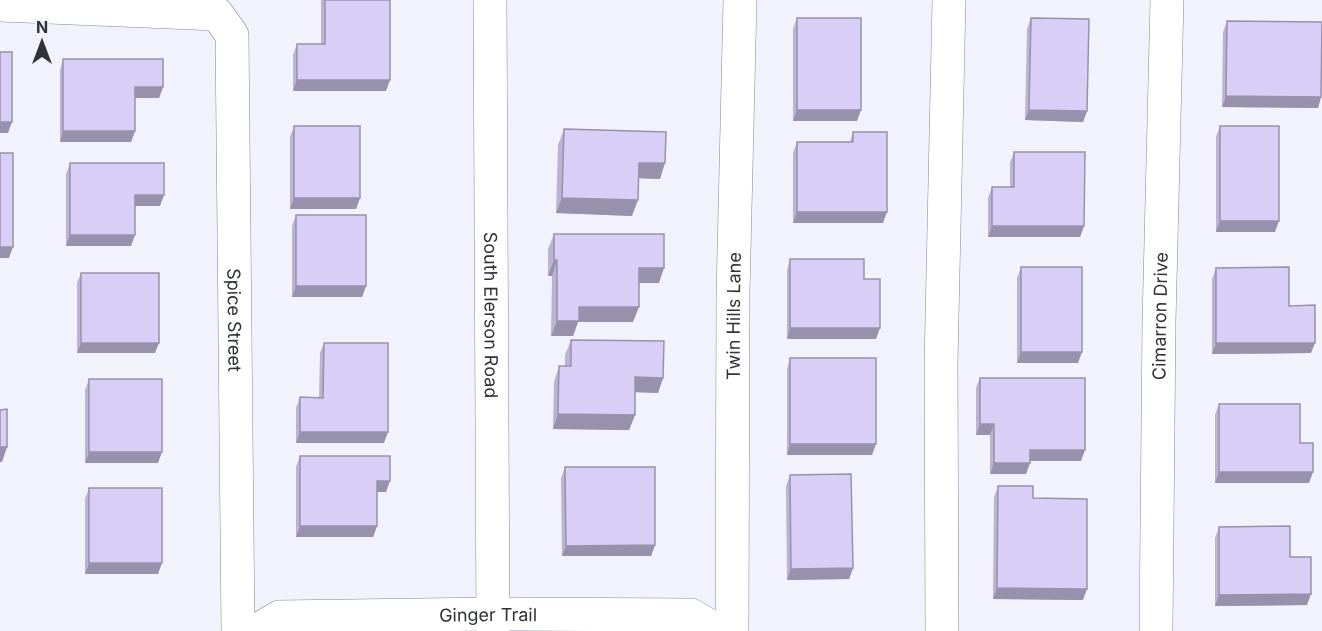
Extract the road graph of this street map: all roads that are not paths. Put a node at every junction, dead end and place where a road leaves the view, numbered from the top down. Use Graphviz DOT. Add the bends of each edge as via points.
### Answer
graph roads {
  1 [pos="490,0"];
  2 [pos="740,0"];
  3 [pos="950,0"];
  4 [pos="1167,0"];
  5 [pos="0,5"];
  6 [pos="493,622"];
  7 [pos="238,631"];
  8 [pos="256,631"];
  9 [pos="718,631"];
  10 [pos="732,631"];
  11 [pos="942,631"];
  12 [pos="1156,631"];
  1 -- 6 [label="street, South Elerson Road"];
  2 -- 10 [label="street, Twin Hills Lane" via="733,305"];
  3 -- 11 [label="street" via="941,364"];
  4 -- 12 [label="street, Cimarron Drive"];
  5 -- 7 [label="street, Spice Street" via="217,14 232,35"];
  6 -- 8 [label="street, Ginger Trail" via="279,618"];
  6 -- 9 [label="street, Ginger Trail" via="691,615"];
}
